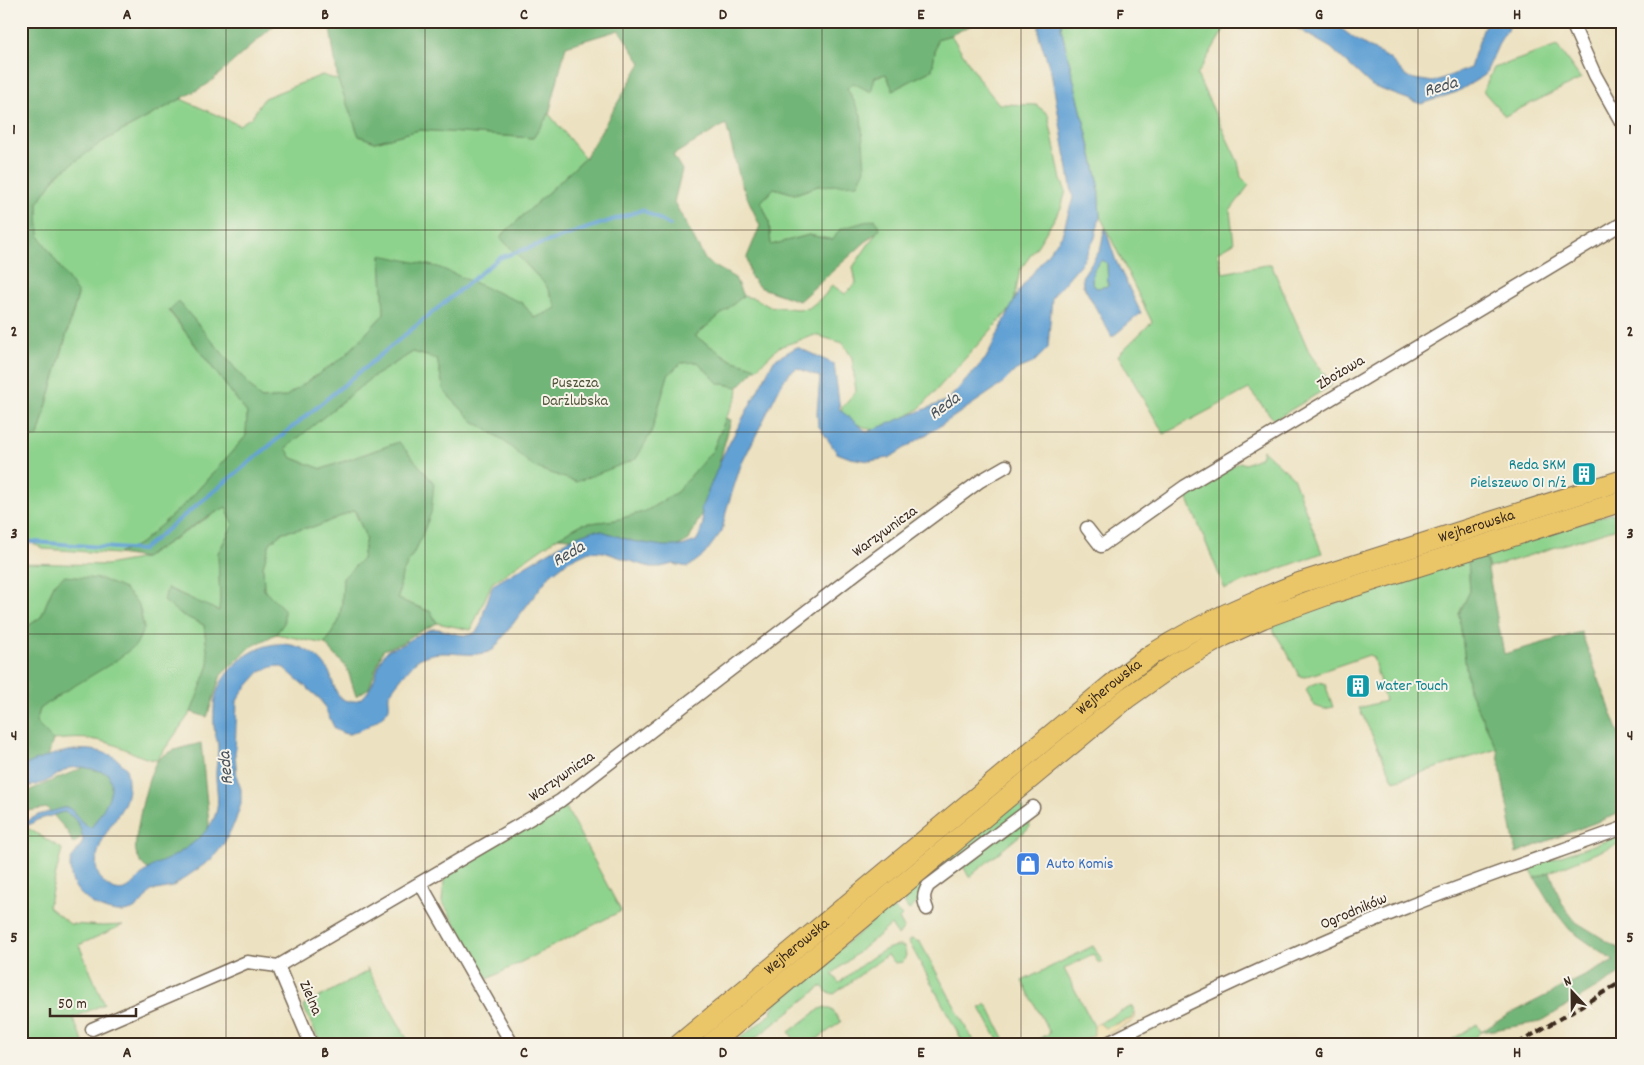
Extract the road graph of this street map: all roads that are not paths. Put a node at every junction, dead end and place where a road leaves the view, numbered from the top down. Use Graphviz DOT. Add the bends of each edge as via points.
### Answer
graph roads {
  1 [pos="1571,21"];
  2 [pos="1623,125"];
  3 [pos="1623,222"];
  4 [pos="1006,466"];
  5 [pos="1623,480"];
  6 [pos="1623,501"];
  7 [pos="1087,528"];
  8 [pos="1032,807"];
  9 [pos="1623,828"];
  10 [pos="420,883"];
  11 [pos="927,909"];
  12 [pos="278,966"];
  13 [pos="92,1029"];
  14 [pos="311,1044"];
  15 [pos="512,1044"];
  16 [pos="680,1044"];
  17 [pos="711,1044"];
  18 [pos="1106,1044"];
  1 -- 2 [label="street" via="1595,75"];
  3 -- 7 [label="street, Zbożowa" via="1184,487 1102,546"];
  4 -- 10 [label="street, Warzywnicza" via="980,481 868,564 560,802"];
  5 -- 16 [label="main road, Wejherowska" via="1261,598 1154,653 1104,691"];
  6 -- 17 [label="main road, Wejherowska" via="1296,606 1224,636 1178,662 1126,698"];
  8 -- 11 [label="street" via="928,886 923,900"];
  9 -- 18 [label="street, Ogrodników" via="1341,934"];
  10 -- 12 [label="street, Warzywnicza"];
  10 -- 15 [label="street"];
  12 -- 13 [label="street" via="247,962"];
  12 -- 14 [label="street, Zielna"];
}
